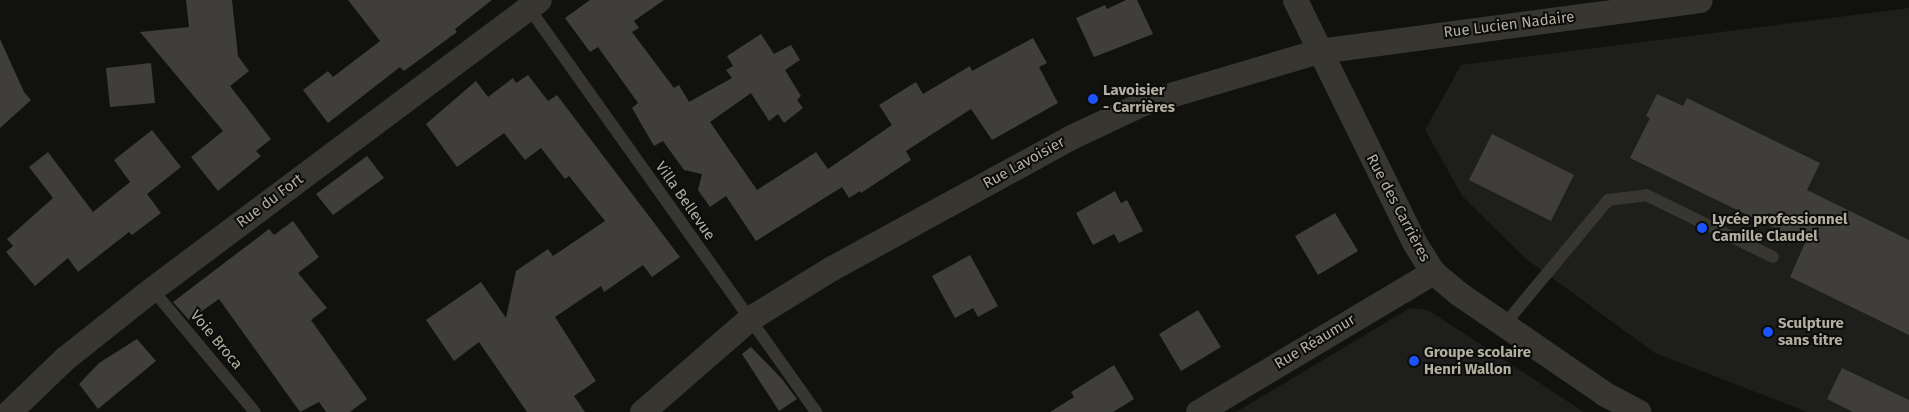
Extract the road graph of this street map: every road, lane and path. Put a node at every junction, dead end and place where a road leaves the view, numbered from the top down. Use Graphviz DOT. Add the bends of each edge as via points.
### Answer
graph roads {
  1 [pos="1295,0"];
  2 [pos="1700,0"];
  3 [pos="534,4"];
  4 [pos="1319,51"];
  5 [pos="1773,257"];
  6 [pos="1433,272"];
  7 [pos="152,289"];
  8 [pos="749,319"];
  9 [pos="1504,325"];
  10 [pos="9,412"];
  11 [pos="255,412"];
  12 [pos="642,412"];
  13 [pos="816,412"];
  14 [pos="1198,412"];
  15 [pos="1639,412"];
  1 -- 4 [label="street, Rue des Carrières"];
  2 -- 4 [label="street, Rue Lucien Nadaire"];
  3 -- 7 [label="street, Rue du Fort"];
  3 -- 8 [label="lane, Villa Bellevue"];
  4 -- 6 [label="street, Rue des Carrières" via="1414,242"];
  4 -- 8 [label="street, Rue Lavoisier" via="1143,103 1069,138 830,269"];
  5 -- 9 [label="lane" via="1646,195 1608,200"];
  6 -- 9 [label="street, Rue des Carrières"];
  6 -- 14 [label="street, Rue Réaumur"];
  7 -- 10 [label="street, Rue du Fort" via="64,359"];
  7 -- 11 [label="lane, Voie Broca"];
  8 -- 12 [label="street, Rue Lavoisier"];
  8 -- 13 [label="lane, Villa Bellevue"];
  9 -- 15 [label="street, Rue des Carrières" via="1605,394"];
}
